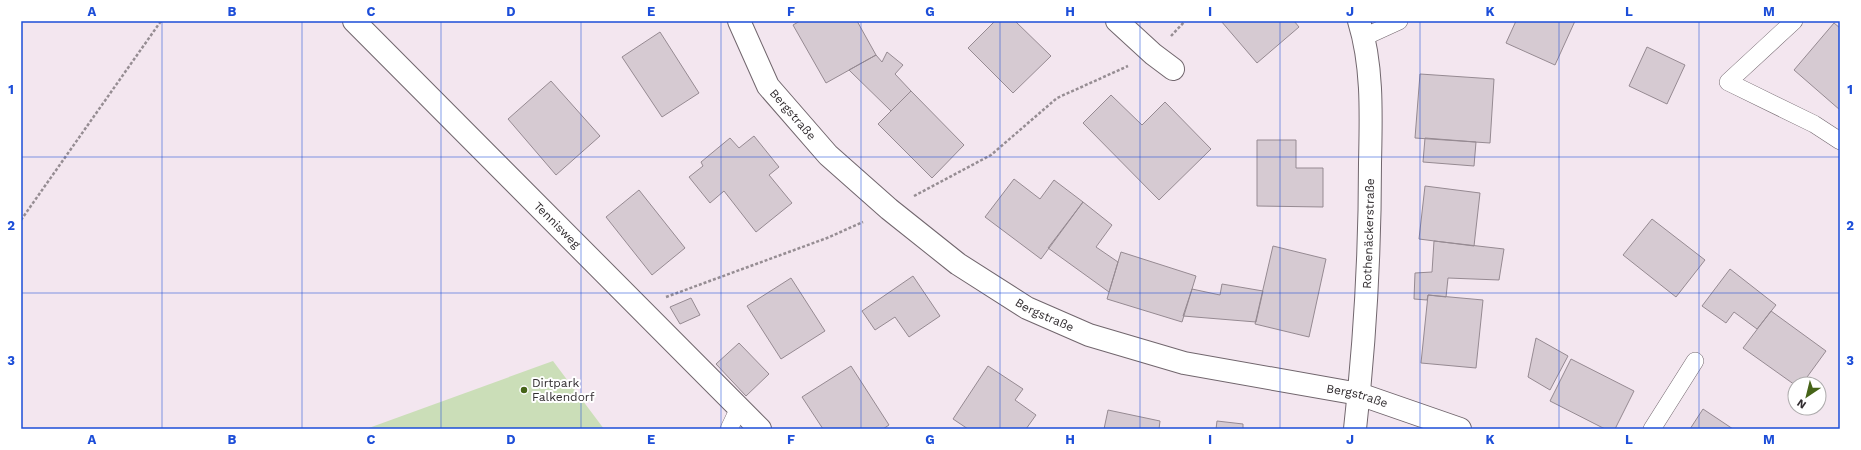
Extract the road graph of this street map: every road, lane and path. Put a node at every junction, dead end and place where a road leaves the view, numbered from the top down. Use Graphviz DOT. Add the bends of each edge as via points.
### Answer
graph roads {
  1 [pos="161,21"];
  2 [pos="354,21"];
  3 [pos="739,21"];
  4 [pos="1117,21"];
  5 [pos="1400,21"];
  6 [pos="1794,21"];
  7 [pos="1361,29"];
  8 [pos="1174,69"];
  9 [pos="1840,141"];
  10 [pos="21,220"];
  11 [pos="1695,361"];
  12 [pos="1359,394"];
  13 [pos="739,408"];
  14 [pos="729,429"];
  15 [pos="760,429"];
  16 [pos="1355,429"];
  17 [pos="1460,429"];
  18 [pos="1652,429"];
  1 -- 10 [label="path"];
  2 -- 13 [label="street, Tennisweg"];
  3 -- 12 [label="street, Bergstraße" via="768,86 828,155 888,210 958,264 1027,308 1089,335 1184,363"];
  4 -- 8 [label="street"];
  5 -- 7 [label="lane, Rothenäckerstraße"];
  6 -- 9 [label="lane" via="1728,82 1814,124"];
  7 -- 12 [label="street, Rothenäckerstraße" via="1371,106 1370,225"];
  11 -- 18 [label="lane"];
  12 -- 16 [label="street, Rothenäckerstraße"];
  12 -- 17 [label="street, Bergstraße"];
  13 -- 14 [label="lane"];
  13 -- 15 [label="street, Tennisweg"];
}
